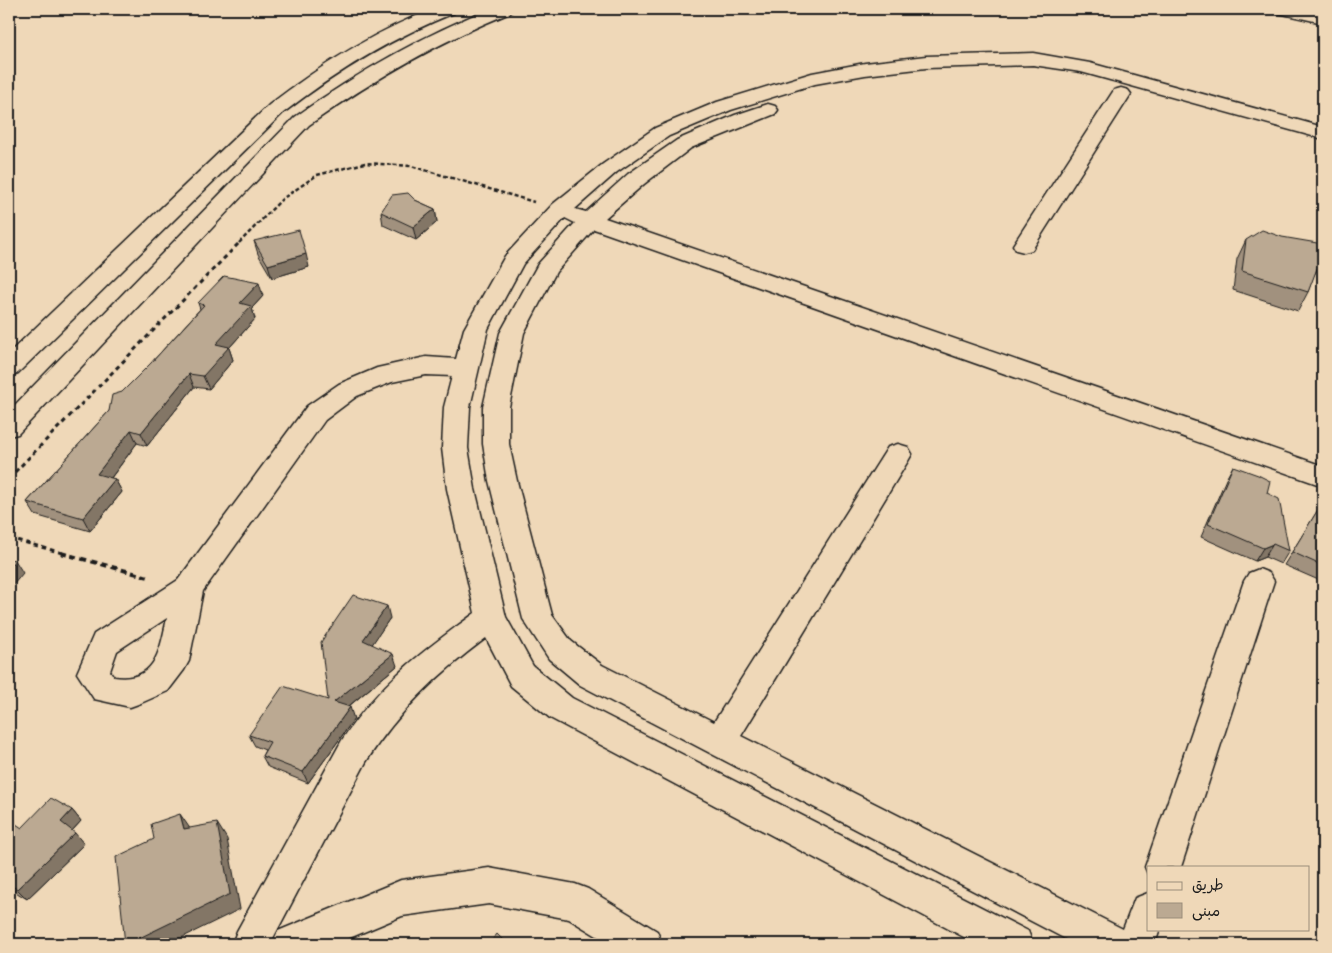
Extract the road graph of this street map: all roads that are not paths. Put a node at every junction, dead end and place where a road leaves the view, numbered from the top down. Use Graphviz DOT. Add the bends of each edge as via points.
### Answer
graph roads {
  1 [pos="448,9"];
  2 [pos="504,9"];
  3 [pos="1284,9"];
  4 [pos="1323,18"];
  5 [pos="1121,94"];
  6 [pos="1323,133"];
  7 [pos="1323,151"];
  8 [pos="561,210"];
  9 [pos="589,220"];
  10 [pos="1024,245"];
  11 [pos="9,367"];
  12 [pos="466,368"];
  13 [pos="9,427"];
  14 [pos="898,454"];
  15 [pos="1323,476"];
  16 [pos="1259,581"];
  17 [pos="189,588"];
  18 [pos="491,618"];
  19 [pos="720,741"];
  20 [pos="1163,866"];
  21 [pos="1147,914"];
  22 [pos="250,944"];
  23 [pos="291,944"];
  24 [pos="644,944"];
  25 [pos="1015,944"];
  26 [pos="1113,944"];
  27 [pos="1137,944"];
  1 -- 11 [label="street" via="412,22 365,47 318,75 276,109"];
  2 -- 13 [label="street" via="412,50 356,83 302,121"];
  3 -- 4 [label="street"];
  5 -- 7 [label="street"];
  5 -- 9 [label="street" via="1075,80 1035,74 935,76 826,93 742,119 684,144 636,179"];
  5 -- 10 [label="street"];
  6 -- 8 [label="street" via="1083,67 1033,59 926,62 812,78 724,106 662,132 610,168"];
  8 -- 9 [label="street"];
  8 -- 12 [label="street" via="513,262 476,329"];
  9 -- 15 [label="street"];
  9 -- 19 [label="street" via="546,269 512,333 496,407 496,444 510,510 538,619 560,650 591,675"];
  12 -- 17 [label="street" via="426,366 386,374 348,390 316,413"];
  12 -- 18 [label="street" via="457,407 455,448 461,489"];
  14 -- 19 [label="street"];
  16 -- 20 [label="street"];
  18 -- 22 [label="street" via="422,670 368,728"];
  18 -- 25 [label="street" via="522,676 561,708"];
  19 -- 26 [label="street"];
  21 -- 27 [label="street"];
  23 -- 24 [label="street" via="401,898 489,886 575,902"];
}
